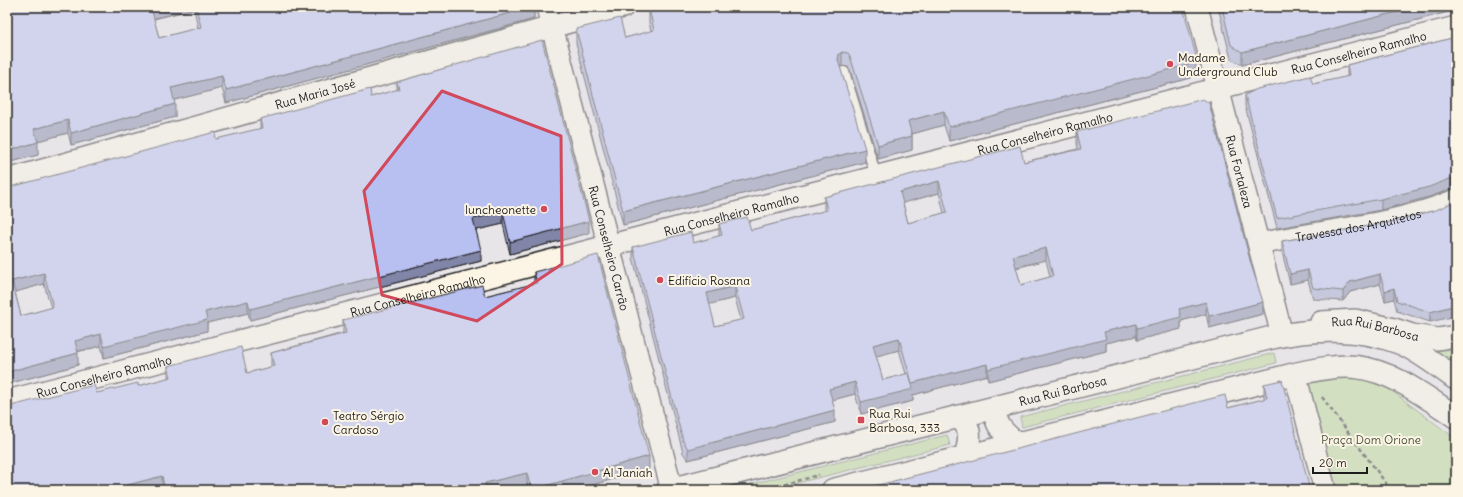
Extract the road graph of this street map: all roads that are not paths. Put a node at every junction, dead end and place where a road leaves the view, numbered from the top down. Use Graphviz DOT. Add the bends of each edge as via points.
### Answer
graph roads {
  1 [pos="547,7"];
  2 [pos="623,7"];
  3 [pos="1197,7"];
  4 [pos="1456,26"];
  5 [pos="552,27"];
  6 [pos="844,72"];
  7 [pos="1218,88"];
  8 [pos="876,176"];
  9 [pos="7,180"];
  10 [pos="1456,200"];
  11 [pos="1259,244"];
  12 [pos="609,245"];
  13 [pos="1305,332"];
  14 [pos="1282,335"];
  15 [pos="1456,336"];
  16 [pos="1299,373"];
  17 [pos="1456,380"];
  18 [pos="7,401"];
  19 [pos="998,407"];
  20 [pos="958,417"];
  21 [pos="1456,417"];
  22 [pos="1017,444"];
  23 [pos="966,457"];
  24 [pos="671,490"];
  25 [pos="833,490"];
  26 [pos="1325,490"];
  1 -- 5 [label="street, Rua Conselheiro Carrão"];
  2 -- 5 [label="street, Rua Maria José"];
  3 -- 7 [label="street, Rua Fortaleza"];
  4 -- 7 [label="street, Rua Conselheiro Ramalho"];
  5 -- 9 [label="street, Rua Maria José"];
  5 -- 12 [label="street, Rua Conselheiro Carrão"];
  6 -- 8 [label="lane"];
  7 -- 8 [label="street, Rua Conselheiro Ramalho"];
  7 -- 11 [label="street, Rua Fortaleza"];
  8 -- 12 [label="street, Rua Conselheiro Ramalho"];
  10 -- 11 [label="street, Travessa dos Arquitetos" via="1418,213 1379,222"];
  11 -- 14 [label="street, Rua Fortaleza"];
  12 -- 18 [label="street, Rua Conselheiro Ramalho"];
  12 -- 24 [label="street, Rua Conselheiro Carrão"];
  13 -- 14 [label="main road, Rua Rui Barbosa"];
  13 -- 15 [label="street, Rua Rui Barbosa" via="1319,323 1355,320 1425,337 1438,339"];
  13 -- 17 [label="main road" via="1365,332 1401,343"];
  14 -- 19 [label="main road, Rua Rui Barbosa"];
  16 -- 21 [label="main road" via="1355,367 1385,374"];
  16 -- 22 [label="main road"];
  16 -- 26 [label="street"];
  19 -- 20 [label="main road, Rua Rui Barbosa"];
  19 -- 22 [label="main road" via="995,410 998,426"];
  20 -- 23 [label="main road" via="964,421 970,433"];
  20 -- 24 [label="main road, Rua Rui Barbosa"];
  22 -- 23 [label="main road"];
  23 -- 25 [label="main road"];
}
